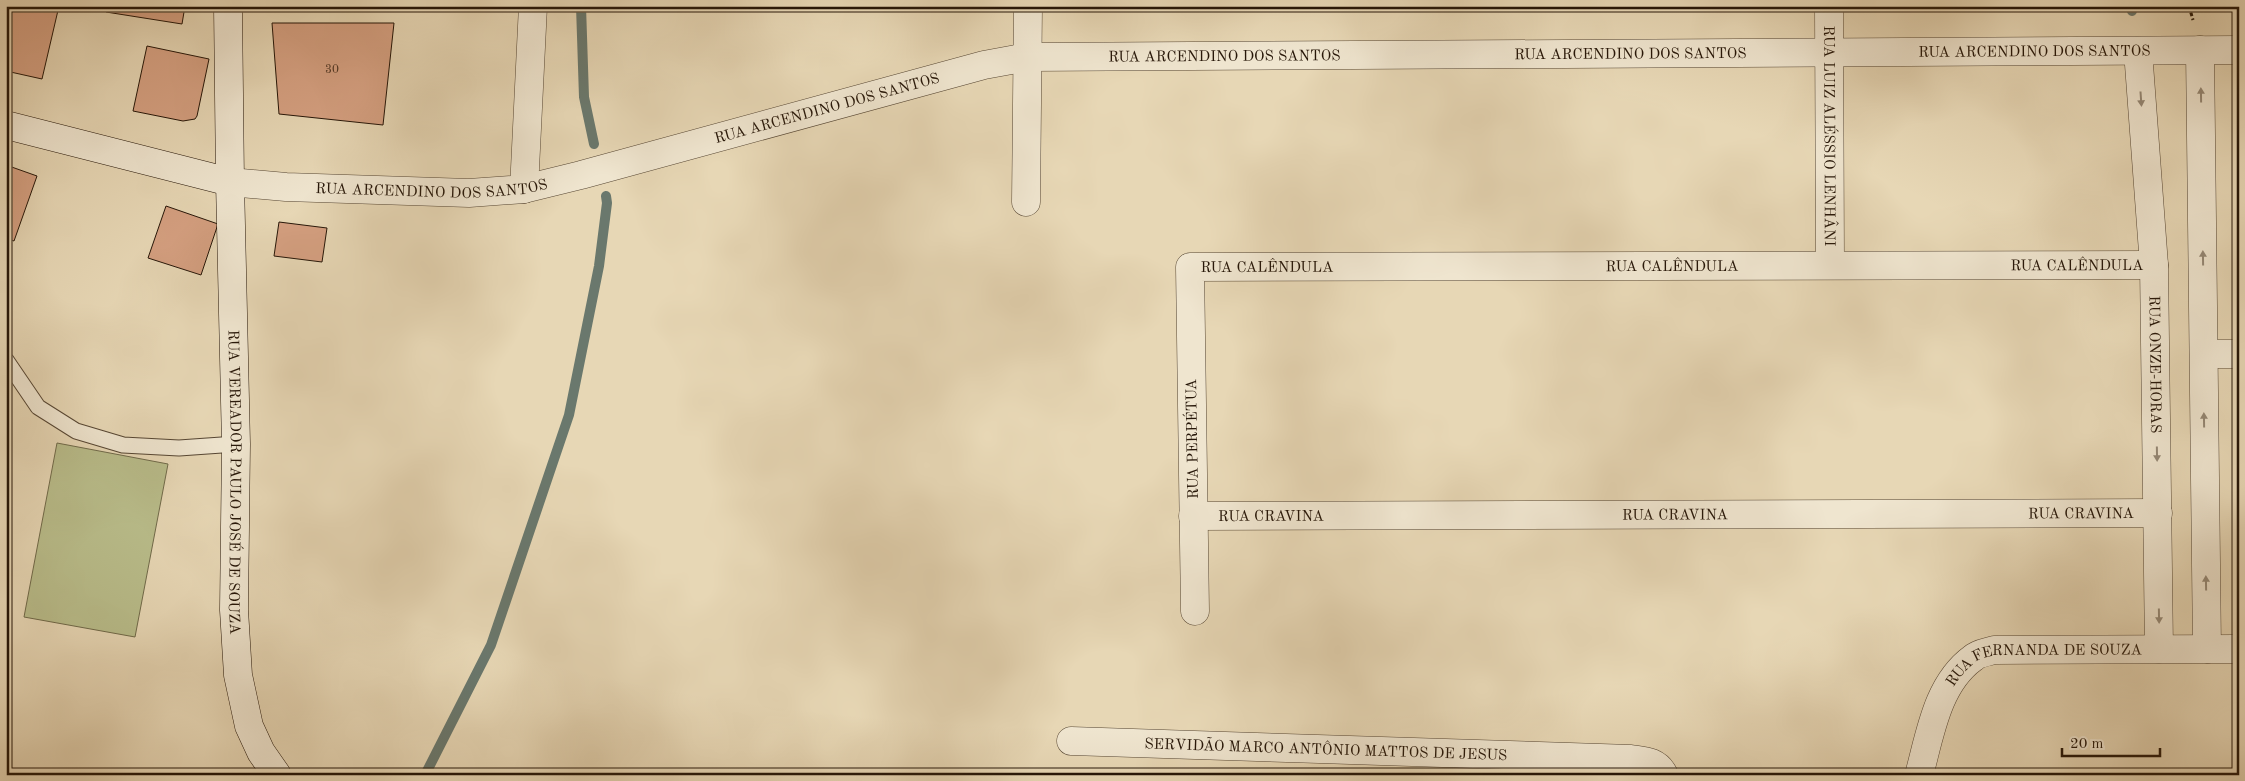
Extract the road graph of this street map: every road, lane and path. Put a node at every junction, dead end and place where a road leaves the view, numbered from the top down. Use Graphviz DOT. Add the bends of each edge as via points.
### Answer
graph roads {
  1 [pos="228,6"];
  2 [pos="533,6"];
  3 [pos="1028,6"];
  4 [pos="1829,6"];
  5 [pos="2200,50"];
  6 [pos="2239,50"];
  7 [pos="2138,51"];
  8 [pos="1829,52"];
  9 [pos="1028,57"];
  10 [pos="6,125"];
  11 [pos="230,182"];
  12 [pos="524,189"];
  13 [pos="1026,202"];
  14 [pos="2154,265"];
  15 [pos="1830,266"];
  16 [pos="1190,267"];
  17 [pos="2204,354"];
  18 [pos="2239,354"];
  19 [pos="6,360"];
  20 [pos="236,444"];
  21 [pos="2158,513"];
  22 [pos="1194,516"];
  23 [pos="1195,611"];
  24 [pos="2159,649"];
  25 [pos="2207,649"];
  26 [pos="2239,649"];
  27 [pos="1071,740"];
  28 [pos="277,775"];
  29 [pos="1664,775"];
  30 [pos="1919,775"];
  1 -- 11 [label="street, RUA VEREADOR PAULO JOSÉ DE SOUZA"];
  2 -- 12 [label="street"];
  3 -- 9 [label="street"];
  4 -- 8 [label="street, RUA LUIZ ALÉSSIO LENHÂNI"];
  5 -- 6 [label="street, RUA ARCENDINO DOS SANTOS"];
  5 -- 7 [label="street, RUA ARCENDINO DOS SANTOS"];
  17 -- 5 [label="street, one-way"];
  7 -- 8 [label="street, RUA ARCENDINO DOS SANTOS"];
  7 -- 14 [label="street, RUA ONZE-HORAS, one-way"];
  8 -- 9 [label="street, RUA ARCENDINO DOS SANTOS"];
  8 -- 15 [label="street, RUA LUIZ ALÉSSIO LENHÂNI"];
  9 -- 12 [label="street, RUA ARCENDINO DOS SANTOS" via="984,65"];
  9 -- 13 [label="street"];
  10 -- 11 [label="street, RUA ARCENDINO DOS SANTOS"];
  11 -- 12 [label="street, RUA ARCENDINO DOS SANTOS" via="469,193"];
  11 -- 20 [label="street, RUA VEREADOR PAULO JOSÉ DE SOUZA"];
  14 -- 15 [label="street, RUA CALÊNDULA"];
  14 -- 21 [label="street, RUA ONZE-HORAS, one-way"];
  15 -- 16 [label="street, RUA CALÊNDULA"];
  16 -- 22 [label="street, RUA PERPÉTUA"];
  17 -- 18 [label="street"];
  25 -- 17 [label="street, one-way"];
  19 -- 20 [label="lane" via="38,407 76,430 123,445 179,448"];
  20 -- 28 [label="street, RUA VEREADOR PAULO JOSÉ DE SOUZA" via="234,610 238,675 250,726 261,752"];
  21 -- 22 [label="street, RUA CRAVINA"];
  21 -- 24 [label="street, RUA ONZE-HORAS, one-way"];
  22 -- 23 [label="street, RUA PERPÉTUA"];
  24 -- 25 [label="street, RUA FERNANDA DE SOUZA"];
  24 -- 30 [label="street, RUA FERNANDA DE SOUZA" via="1994,650 1974,656 1955,674 1939,704"];
  25 -- 26 [label="street, RUA FERNANDA DE SOUZA"];
  27 -- 29 [label="street, SERVIDÃO MARCO ANTÔNIO MATTOS DE JESUS" via="1631,759 1660,767"];
}
